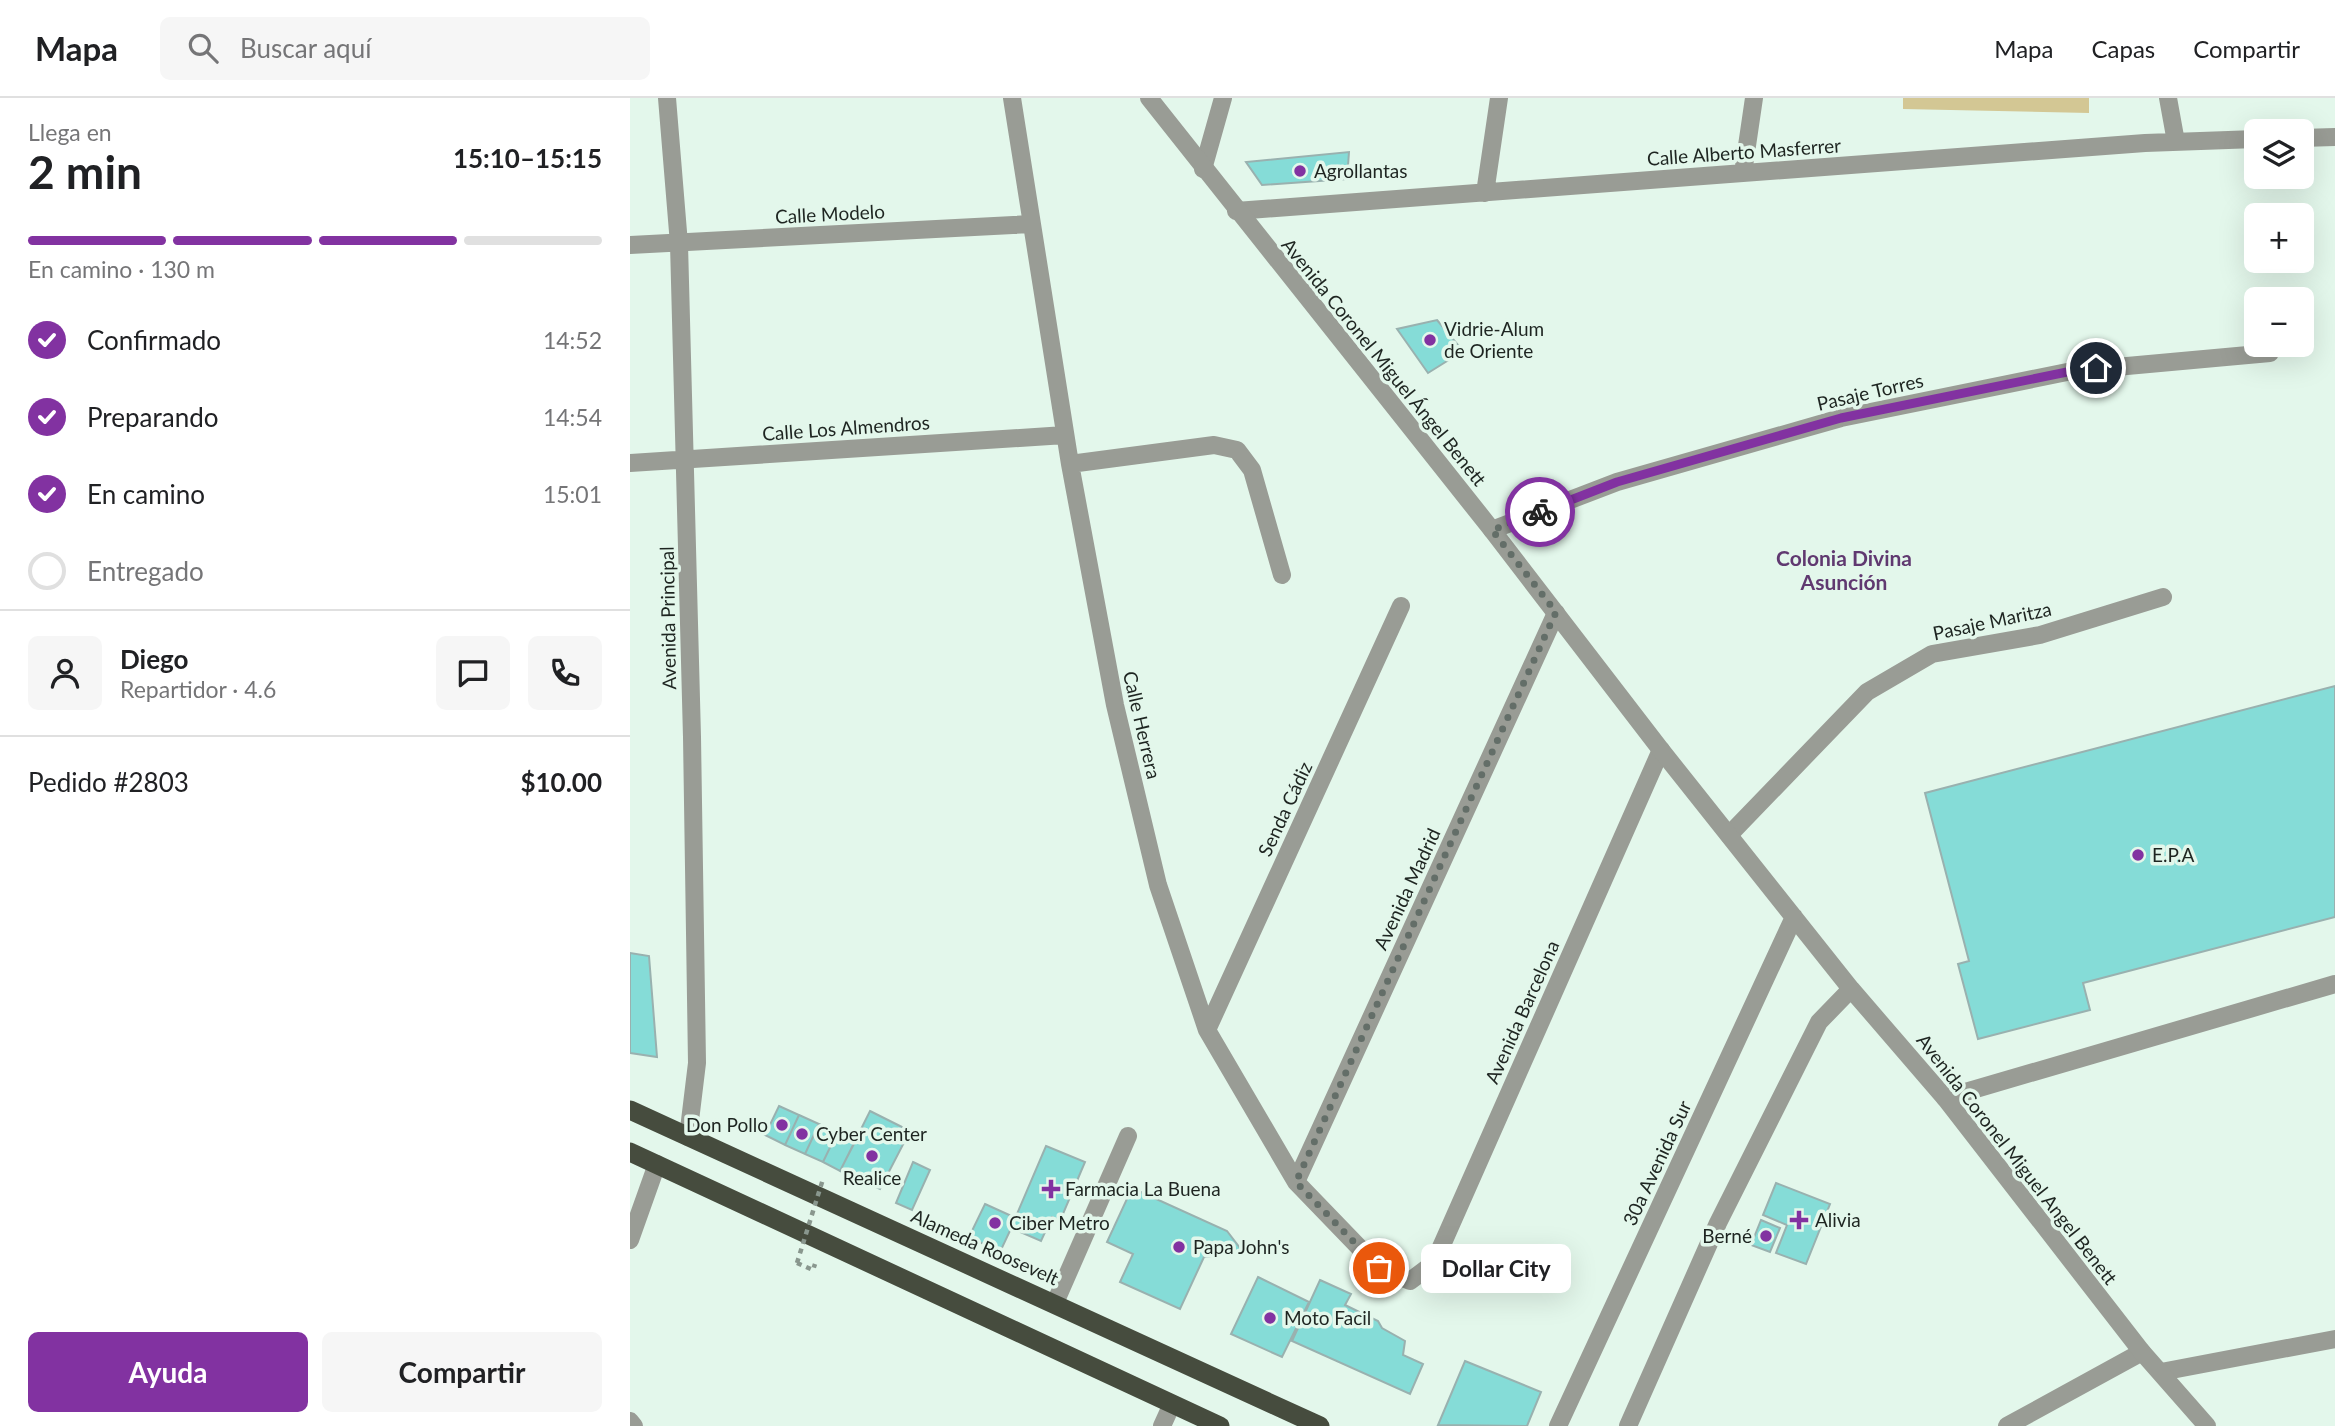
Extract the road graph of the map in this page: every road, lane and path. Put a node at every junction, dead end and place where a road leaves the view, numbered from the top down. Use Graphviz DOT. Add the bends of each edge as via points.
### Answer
graph roads {
  1 [pos="667,98"];
  2 [pos="1012,98"];
  3 [pos="1149,98"];
  4 [pos="1223,98"];
  5 [pos="1499,98"];
  6 [pos="1754,98"];
  7 [pos="2168,98"];
  8 [pos="2335,137"];
  9 [pos="2314,138"];
  10 [pos="2244,139"];
  11 [pos="2176,142"];
  12 [pos="1203,169"];
  13 [pos="1744,173"];
  14 [pos="1485,193"];
  15 [pos="1236,211"];
  16 [pos="1032,224"];
  17 [pos="679,244"];
  18 [pos="630,245"];
  19 [pos="2244,354"];
  20 [pos="1065,435"];
  21 [pos="685,462"];
  22 [pos="630,463"];
  23 [pos="1070,464"];
  24 [pos="1492,530"];
  25 [pos="1282,575"];
  26 [pos="2162,597"];
  27 [pos="1401,606"];
  28 [pos="1556,612"];
  29 [pos="1661,750"];
  30 [pos="1728,835"];
  31 [pos="1794,917"];
  32 [pos="2335,984"];
  33 [pos="1851,989"];
  34 [pos="1207,1030"];
  35 [pos="1945,1098"];
  36 [pos="630,1110"];
  37 [pos="1128,1136"];
  38 [pos="688,1137"];
  39 [pos="630,1152"];
  40 [pos="657,1164"];
  41 [pos="823,1180"];
  42 [pos="1296,1182"];
  43 [pos="630,1241"];
  44 [pos="813,1270"];
  45 [pos="1409,1281"];
  46 [pos="1055,1303"];
  47 [pos="2335,1339"];
  48 [pos="2142,1352"];
  49 [pos="2161,1372"];
  50 [pos="1172,1404"];
  51 [pos="630,1421"];
  52 [pos="634,1426"];
  53 [pos="1162,1426"];
  54 [pos="1220,1426"];
  55 [pos="1320,1426"];
  56 [pos="1558,1426"];
  57 [pos="1628,1426"];
  58 [pos="2007,1426"];
  59 [pos="2207,1426"];
  1 -- 17 [label="street, Avenida Principal"];
  2 -- 16 [label="street, Calle Herrera"];
  3 -- 12 [label="street, Avenida Coronel Miguel Ángel Benett"];
  4 -- 12 [label="street"];
  5 -- 14 [label="street"];
  6 -- 13 [label="street"];
  7 -- 11 [label="street"];
  8 -- 9 [label="street"];
  10 -- 11 [label="street, Calle Alberto Masferrer"];
  11 -- 13 [label="street, Calle Alberto Masferrer"];
  12 -- 15 [label="street, Avenida Coronel Miguel Ángel Benett"];
  13 -- 14 [label="street, Calle Alberto Masferrer"];
  14 -- 15 [label="street, Calle Alberto Masferrer"];
  15 -- 24 [label="street, Avenida Coronel Miguel Ángel Benett"];
  16 -- 17 [label="street, Calle Modelo"];
  16 -- 20 [label="street, Calle Herrera"];
  17 -- 18 [label="street, Calle Modelo"];
  17 -- 21 [label="street, Avenida Principal"];
  19 -- 24 [label="street, Pasaje Torres" via="2072,371 1841,418 1617,482"];
  20 -- 21 [label="street, Calle Los Almendros"];
  20 -- 23 [label="street, Calle Herrera"];
  21 -- 22 [label="street, Calle Los Almendros"];
  21 -- 38 [label="street, Avenida Principal" via="697,1063"];
  23 -- 25 [label="street" via="1214,445 1237,450 1252,470"];
  23 -- 34 [label="street, Calle Herrera" via="1115,705 1155,872"];
  24 -- 28 [label="street, Avenida Coronel Miguel Ángel Benett"];
  26 -- 30 [label="street, Pasaje Maritza" via="2040,635 1932,654 1867,692"];
  27 -- 34 [label="street, Senda Cádiz"];
  28 -- 29 [label="street, Avenida Coronel Miguel Ángel Benett"];
  28 -- 42 [label="street, Avenida Madrid"];
  29 -- 30 [label="street, Avenida Coronel Miguel Ángel Benett"];
  29 -- 45 [label="street, Avenida Barcelona" via="1434,1264"];
  30 -- 31 [label="street, Avenida Coronel Miguel Ángel Benett"];
  31 -- 33 [label="street, Avenida Coronel Miguel Angel Benett"];
  31 -- 56 [label="street, 30a Avenida Sur"];
  32 -- 35 [label="street"];
  33 -- 35 [label="street, Avenida Coronel Miguel Angel Benett"];
  33 -- 57 [label="street" via="1818,1022 1718,1223"];
  34 -- 42 [label="street, Calle Herrera"];
  35 -- 48 [label="street, Avenida Coronel Miguel Angel Benett"];
  36 -- 38 [label="highway, Alameda Roosevelt"];
  37 -- 46 [label="street"];
  38 -- 46 [label="highway, Alameda Roosevelt"];
  39 -- 40 [label="highway"];
  40 -- 43 [label="street"];
  40 -- 50 [label="highway"];
  41 -- 44 [label="path, bridge" via="796,1263"];
  42 -- 45 [label="street, Calle Herrera" via="1379,1268"];
  46 -- 55 [label="highway, Alameda Roosevelt"];
  47 -- 49 [label="street"];
  48 -- 49 [label="street, Avenida Coronel Miguel Angel Benett"];
  48 -- 58 [label="street"];
  49 -- 59 [label="street, Avenida Coronel Miguel Angel Benett"];
  50 -- 53 [label="street"];
  50 -- 54 [label="highway"];
  51 -- 52 [label="street"];
}
